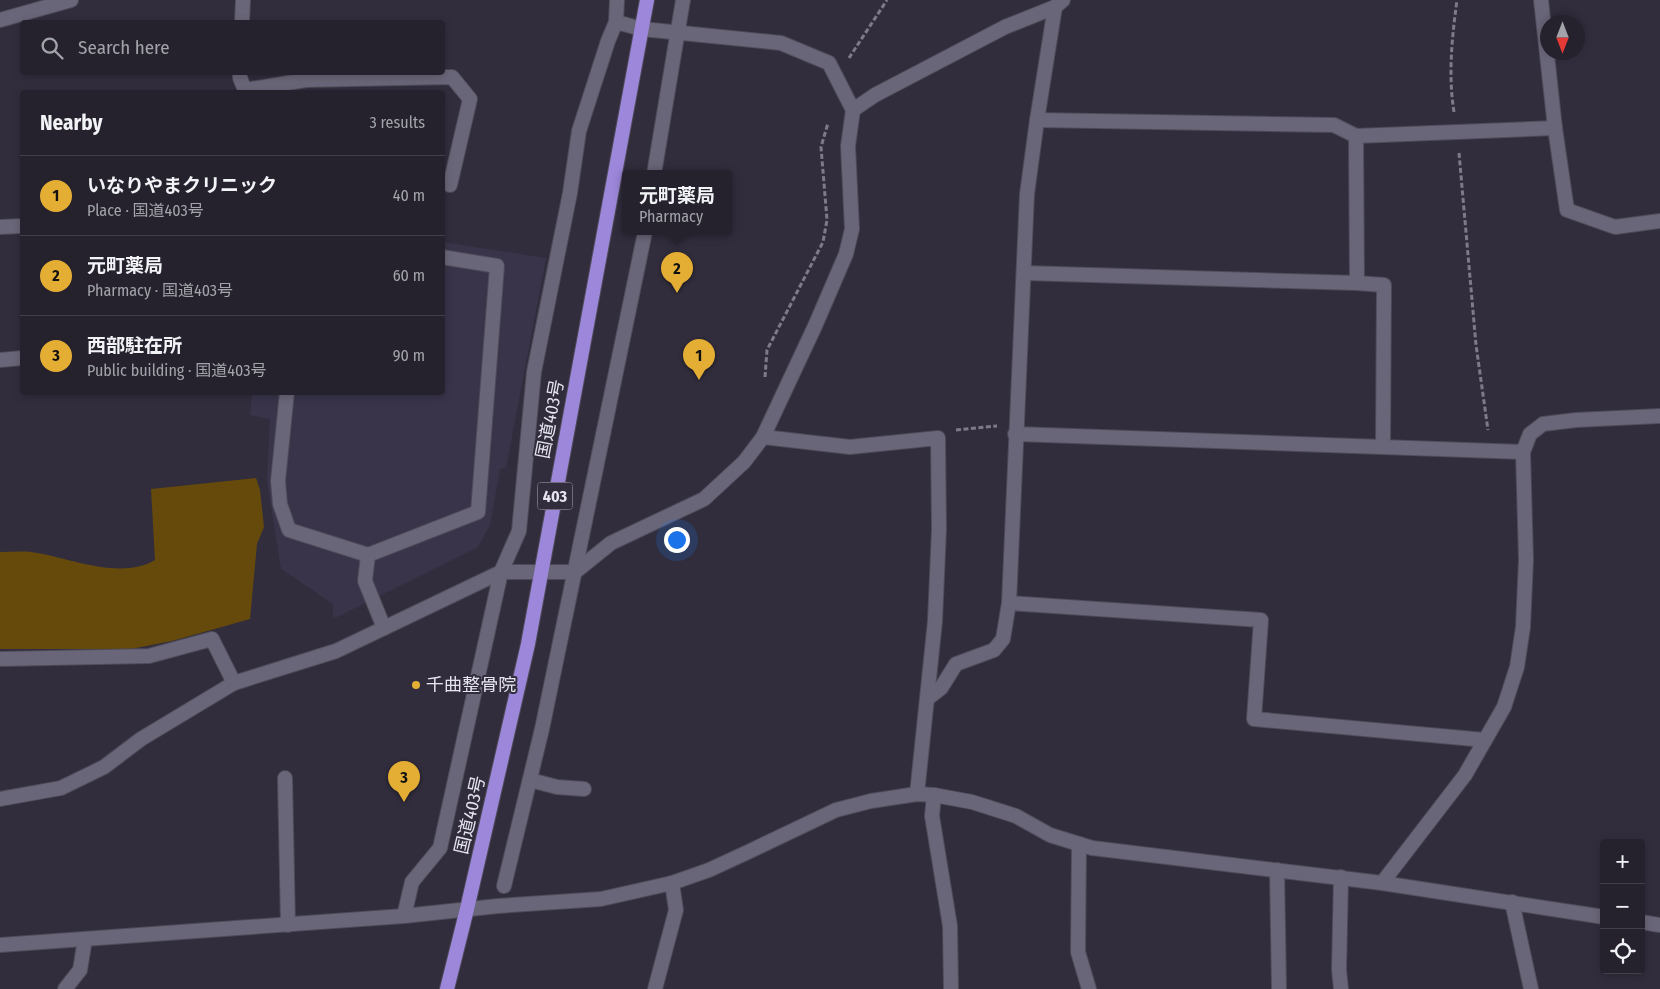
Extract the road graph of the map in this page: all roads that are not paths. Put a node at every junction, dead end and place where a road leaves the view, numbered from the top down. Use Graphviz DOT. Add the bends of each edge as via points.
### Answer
graph roads {
  1 [pos="71,0"];
  2 [pos="243,0"];
  3 [pos="617,0"];
  4 [pos="647,0"];
  5 [pos="683,0"];
  6 [pos="1541,0"];
  7 [pos="1059,3"];
  8 [pos="0,20"];
  9 [pos="242,20"];
  10 [pos="616,22"];
  11 [pos="642,29"];
  12 [pos="676,33"];
  13 [pos="240,75"];
  14 [pos="245,90"];
  15 [pos="245,90"];
  16 [pos="853,110"];
  17 [pos="1037,120"];
  18 [pos="1555,128"];
  19 [pos="1356,136"];
  20 [pos="655,170"];
  21 [pos="450,185"];
  22 [pos="1660,221"];
  23 [pos="20,226"];
  24 [pos="0,227"];
  25 [pos="644,235"];
  26 [pos="445,257"];
  27 [pos="1025,273"];
  28 [pos="1357,283"];
  29 [pos="20,358"];
  30 [pos="0,360"];
  31 [pos="287,395"];
  32 [pos="1660,416"];
  33 [pos="1015,434"];
  34 [pos="763,436"];
  35 [pos="1383,447"];
  36 [pos="1523,452"];
  37 [pos="368,555"];
  38 [pos="501,572"];
  39 [pos="575,572"];
  40 [pos="541,573"];
  41 [pos="1009,603"];
  42 [pos="384,628"];
  43 [pos="0,659"];
  44 [pos="234,683"];
  45 [pos="927,699"];
  46 [pos="1485,740"];
  47 [pos="286,778"];
  48 [pos="530,780"];
  49 [pos="584,789"];
  50 [pos="918,794"];
  51 [pos="934,795"];
  52 [pos="0,799"];
  53 [pos="1079,844"];
  54 [pos="1277,870"];
  55 [pos="1341,877"];
  56 [pos="1382,882"];
  57 [pos="672,883"];
  58 [pos="504,886"];
  59 [pos="1512,902"];
  60 [pos="468,909"];
  61 [pos="1600,915"];
  62 [pos="404,916"];
  63 [pos="1645,923"];
  64 [pos="288,925"];
  65 [pos="1660,925"];
  66 [pos="86,940"];
  67 [pos="0,945"];
  68 [pos="65,989"];
  69 [pos="447,989"];
  70 [pos="656,989"];
  71 [pos="951,989"];
  72 [pos="1089,989"];
  73 [pos="1280,989"];
  74 [pos="1340,989"];
  75 [pos="1530,989"];
  1 -- 8 [label="street"];
  2 -- 9 [label="street"];
  3 -- 10 [label="street"];
  4 -- 11 [label="highway, 国道403号 / 403"];
  5 -- 12 [label="street"];
  6 -- 18 [label="street"];
  7 -- 16 [label="street" via="1005,27 875,95"];
  7 -- 17 [label="street"];
  10 -- 11 [label="street"];
  10 -- 38 [label="street" via="579,131 570,193 534,372 519,530"];
  11 -- 12 [label="street"];
  11 -- 40 [label="highway, 国道403号 / 403"];
  12 -- 16 [label="street" via="781,43 829,63"];
  12 -- 20 [label="street"];
  13 -- 15 [label="street"];
  14 -- 21 [label="street" via="306,80 452,77 470,99"];
  16 -- 34 [label="street" via="848,146 852,229 846,254"];
  17 -- 19 [label="street" via="1334,125"];
  17 -- 27 [label="street" via="1027,194"];
  18 -- 19 [label="street"];
  18 -- 22 [label="street" via="1567,210 1614,227"];
  19 -- 28 [label="street"];
  23 -- 24 [label="street"];
  25 -- 39 [label="street"];
  26 -- 37 [label="street" via="497,266 478,512"];
  27 -- 28 [label="street"];
  27 -- 33 [label="street"];
  28 -- 35 [label="street" via="1384,285"];
  29 -- 30 [label="street"];
  31 -- 37 [label="street" via="278,481 280,504 289,530"];
  32 -- 36 [label="street" via="1543,424 1530,434"];
  33 -- 35 [label="street"];
  33 -- 41 [label="street"];
  34 -- 39 [label="street" via="744,462 704,499 611,542"];
  34 -- 45 [label="street" via="850,447 938,438 939,538"];
  35 -- 36 [label="street"];
  36 -- 46 [label="street" via="1526,560 1523,627 1517,667 1504,706"];
  37 -- 42 [label="street" via="365,580"];
  38 -- 40 [label="street"];
  38 -- 42 [label="street"];
  38 -- 62 [label="street" via="440,848 412,882"];
  39 -- 40 [label="street"];
  39 -- 48 [label="street"];
  40 -- 60 [label="highway, 国道403号 / 403"];
  41 -- 45 [label="street" via="1003,639 994,650 956,664 941,688"];
  41 -- 46 [label="street" via="1261,620 1254,718"];
  42 -- 44 [label="street" via="336,651"];
  43 -- 44 [label="street" via="149,656 212,639"];
  44 -- 52 [label="street" via="141,739 96,772 61,788"];
  45 -- 50 [label="street"];
  46 -- 56 [label="street" via="1465,775"];
  47 -- 64 [label="street"];
  48 -- 49 [label="street"];
  48 -- 58 [label="street"];
  50 -- 51 [label="street"];
  50 -- 57 [label="street" via="871,800 836,810 748,852"];
  51 -- 53 [label="street" via="972,802 1016,816 1050,835"];
  51 -- 71 [label="street" via="932,816 950,926"];
  53 -- 54 [label="street"];
  53 -- 72 [label="street" via="1078,952"];
  54 -- 55 [label="street"];
  54 -- 73 [label="street"];
  55 -- 56 [label="street"];
  55 -- 74 [label="street"];
  56 -- 59 [label="street"];
  57 -- 60 [label="street" via="600,899"];
  57 -- 70 [label="street" via="676,910"];
  59 -- 61 [label="street"];
  59 -- 75 [label="street"];
  60 -- 62 [label="street"];
  60 -- 69 [label="highway, 国道403号 / 403"];
  62 -- 64 [label="street"];
  63 -- 65 [label="street"];
  64 -- 66 [label="street"];
  66 -- 67 [label="street"];
  66 -- 68 [label="street" via="80,970"];
}
